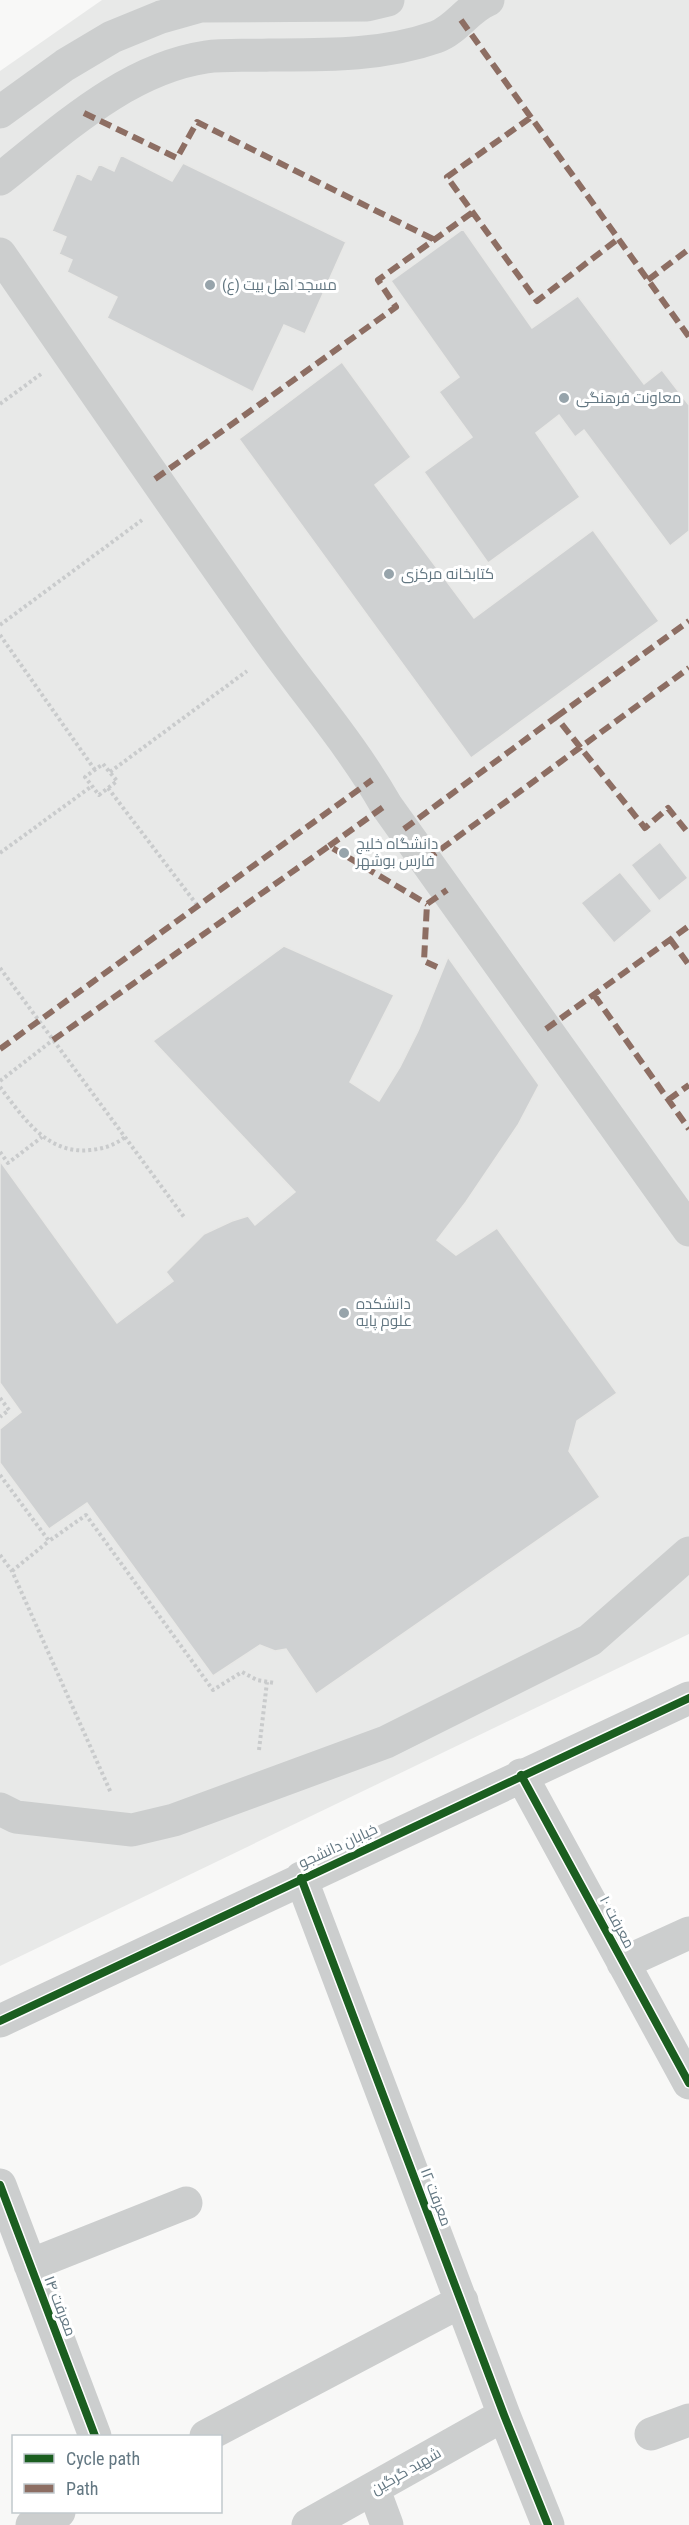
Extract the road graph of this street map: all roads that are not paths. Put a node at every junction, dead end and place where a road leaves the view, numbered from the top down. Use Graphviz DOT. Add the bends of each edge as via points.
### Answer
graph roads {
  1 [pos="388,0"];
  2 [pos="475,2"];
  3 [pos="0,112"];
  4 [pos="0,179"];
  5 [pos="0,254"];
  6 [pos="689,1230"];
  7 [pos="689,1552"];
  8 [pos="689,1698"];
  9 [pos="521,1775"];
  10 [pos="0,1809"];
  11 [pos="301,1878"];
  12 [pos="689,1933"];
  13 [pos="624,1963"];
  14 [pos="0,2021"];
  15 [pos="689,2083"];
  16 [pos="0,2185"];
  17 [pos="186,2203"];
  18 [pos="30,2265"];
  19 [pos="462,2301"];
  20 [pos="504,2415"];
  21 [pos="689,2420"];
  22 [pos="651,2434"];
  23 [pos="95,2435"];
  24 [pos="208,2435"];
  25 [pos="374,2490"];
  26 [pos="55,2513"];
  27 [pos="32,2525"];
  28 [pos="308,2525"];
  29 [pos="387,2525"];
  30 [pos="548,2525"];
  1 -- 3 [label="street" via="367,5 200,6 161,17 102,42"];
  2 -- 4 [label="street" via="461,20 439,36 374,53 205,57 157,70 84,113"];
  5 -- 6 [label="street" via="169,500"];
  7 -- 10 [label="street" via="590,1640 386,1742 174,1820 132,1830 16,1817"];
  8 -- 9 [label="street, خیابان دانشجو"];
  9 -- 11 [label="street, خیابان دانشجو"];
  9 -- 13 [label="street, معرفت ۱۰"];
  11 -- 14 [label="street, خیابان دانشجو"];
  11 -- 19 [label="street, معرفت ۱۲"];
  12 -- 13 [label="street"];
  13 -- 15 [label="street, معرفت ۱۰"];
  16 -- 18 [label="street, معرفت ۱۴"];
  17 -- 18 [label="street"];
  18 -- 23 [label="street, معرفت ۱۴"];
  19 -- 20 [label="street, معرفت ۱۲"];
  19 -- 24 [label="street"];
  20 -- 25 [label="street, شهید گرگین"];
  20 -- 30 [label="street, معرفت ۱۲"];
  21 -- 22 [label="street"];
  25 -- 28 [label="street, شهید گرگین"];
  25 -- 29 [label="street"];
  26 -- 27 [label="street"];
}
